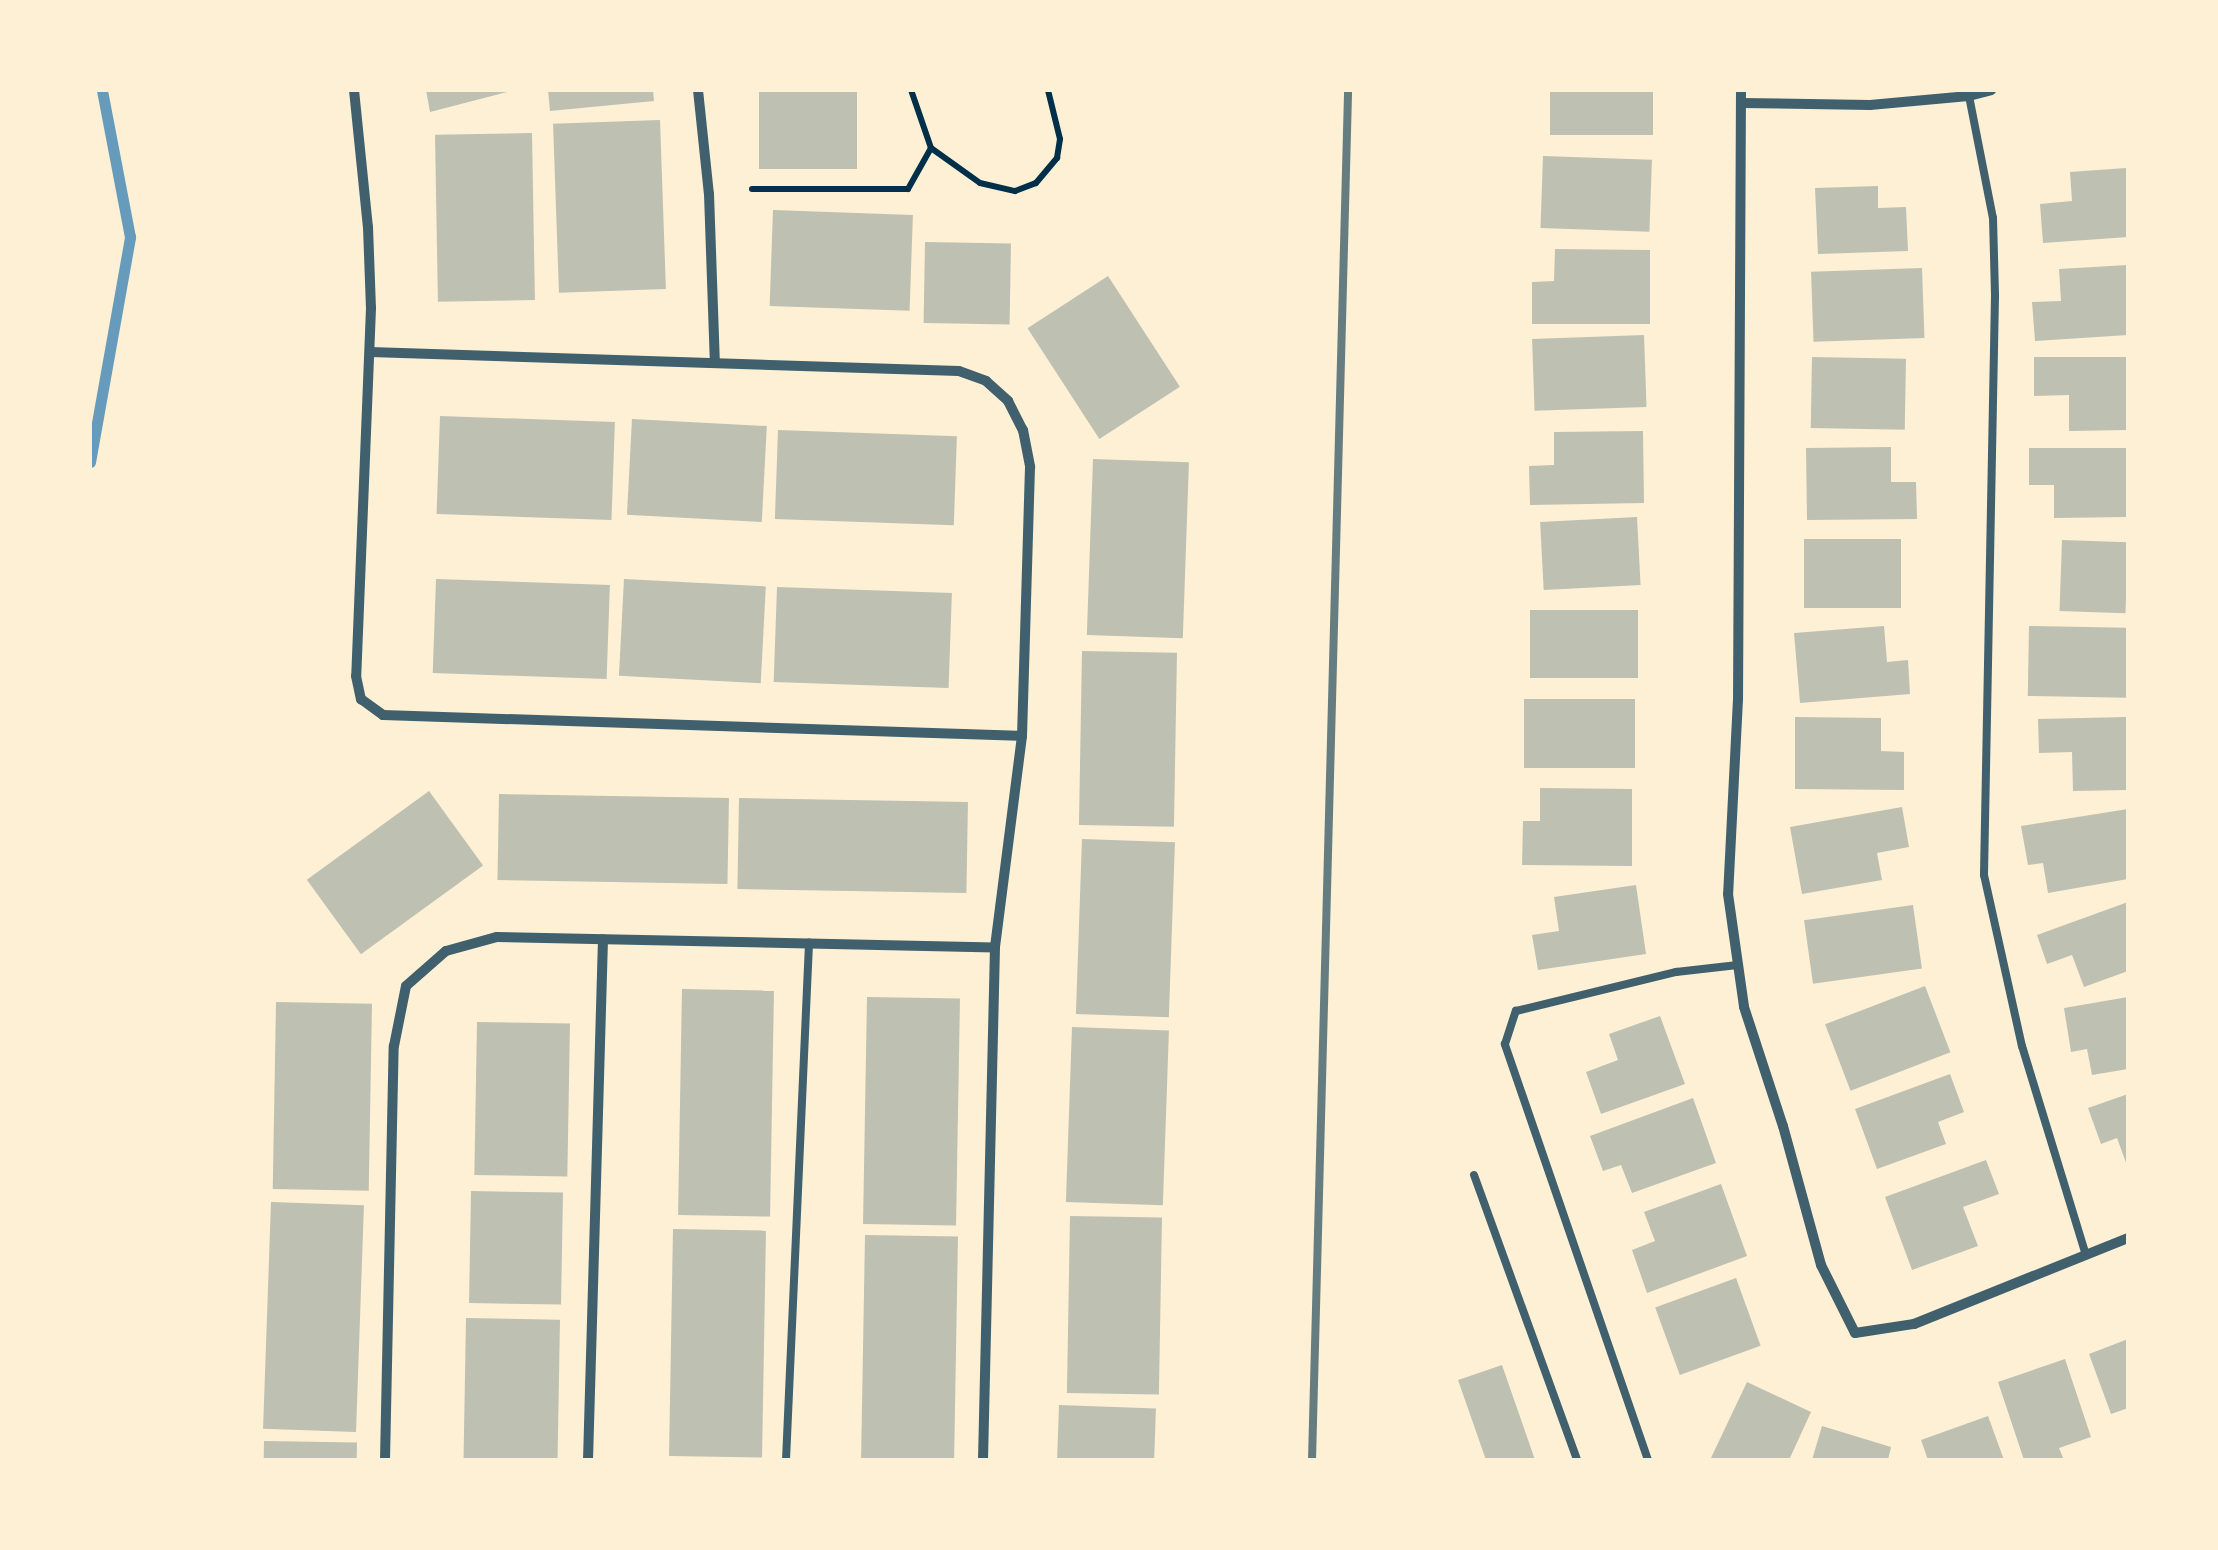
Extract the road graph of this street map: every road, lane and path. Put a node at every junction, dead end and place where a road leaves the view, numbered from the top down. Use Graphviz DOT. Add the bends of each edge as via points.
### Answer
graph roads {
  1 [pos="354,90"];
  2 [pos="698,90"];
  3 [pos="910,90"];
  4 [pos="1741,90"];
  5 [pos="1991,90"];
  6 [pos="1049,91"];
  7 [pos="1969,96"];
  8 [pos="1740,103"];
  9 [pos="931,148"];
  10 [pos="752,189"];
  11 [pos="370,352"];
  12 [pos="715,362"];
  13 [pos="1022,736"];
  14 [pos="603,939"];
  15 [pos="809,943"];
  16 [pos="995,947"];
  17 [pos="1738,965"];
  18 [pos="1474,1175"];
  19 [pos="2128,1238"];
  20 [pos="2086,1255"];
  21 [pos="384,1460"];
  22 [pos="588,1460"];
  23 [pos="786,1460"];
  24 [pos="984,1460"];
  25 [pos="1577,1460"];
  26 [pos="1648,1460"];
  1 -- 11 [label="street" via="368,227"];
  2 -- 12 [label="street" via="710,194"];
  3 -- 9 [label="path"];
  4 -- 8 [label="street"];
  5 -- 7 [label="street"];
  6 -- 9 [label="path" via="1060,139 1057,158 1036,183 1015,191 980,183"];
  7 -- 8 [label="street" via="1870,105"];
  7 -- 20 [label="lane" via="1993,218 1995,296 1984,875 2022,1046"];
  8 -- 17 [label="street" via="1738,699 1728,894"];
  9 -- 10 [label="path" via="908,189"];
  11 -- 12 [label="street"];
  11 -- 13 [label="street" via="356,676 361,698 384,715"];
  12 -- 13 [label="street" via="960,371 986,381 1008,401 1023,430 1030,467"];
  13 -- 16 [label="street"];
  14 -- 15 [label="street"];
  14 -- 21 [label="street" via="497,937 446,951 406,986 394,1046"];
  14 -- 22 [label="street"];
  15 -- 16 [label="street"];
  15 -- 23 [label="lane"];
  16 -- 24 [label="street"];
  17 -- 20 [label="street" via="1744,1008 1820,1265 1855,1334 1914,1324"];
  17 -- 26 [label="lane" via="1676,972 1516,1012 1505,1044"];
  18 -- 25 [label="lane"];
  19 -- 20 [label="street"];
}
